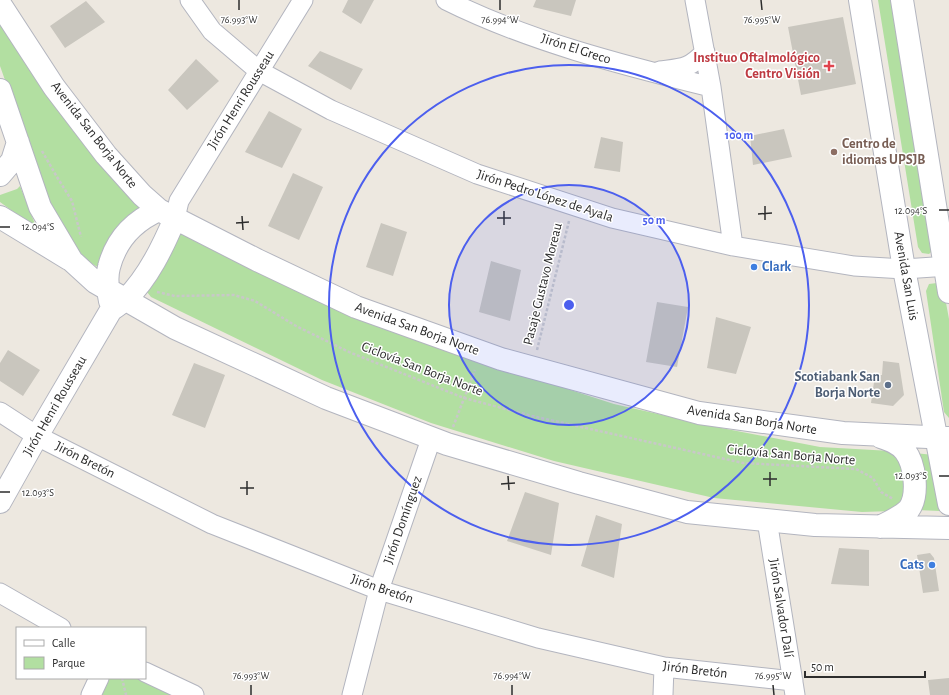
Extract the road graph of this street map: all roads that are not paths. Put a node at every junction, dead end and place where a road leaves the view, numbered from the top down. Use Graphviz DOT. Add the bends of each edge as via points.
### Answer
graph roads {
  1 [pos="190,0"];
  2 [pos="303,0"];
  3 [pos="446,0"];
  4 [pos="695,0"];
  5 [pos="860,0"];
  6 [pos="902,0"];
  7 [pos="0,4"];
  8 [pos="705,52"];
  9 [pos="259,71"];
  10 [pos="653,72"];
  11 [pos="711,87"];
  12 [pos="0,90"];
  13 [pos="18,142"];
  14 [pos="0,175"];
  15 [pos="171,210"];
  16 [pos="0,217"];
  17 [pos="733,246"];
  18 [pos="78,252"];
  19 [pos="946,266"];
  20 [pos="904,269"];
  21 [pos="949,292"];
  22 [pos="115,300"];
  23 [pos="0,412"];
  24 [pos="876,435"];
  25 [pos="37,436"];
  26 [pos="943,438"];
  27 [pos="439,441"];
  28 [pos="0,502"];
  29 [pos="949,504"];
  30 [pos="767,520"];
  31 [pos="878,527"];
  32 [pos="949,528"];
  33 [pos="379,590"];
  34 [pos="0,593"];
  35 [pos="59,627"];
  36 [pos="664,668"];
  37 [pos="146,672"];
  38 [pos="99,679"];
  39 [pos="794,688"];
  40 [pos="91,695"];
  41 [pos="194,695"];
  42 [pos="352,695"];
  43 [pos="663,695"];
  1 -- 9 [label="street, Jirón Pedro López de Ayala" via="212,31"];
  2 -- 9 [label="street, Jirón Henri Rousseau"];
  3 -- 10 [label="street, Jirón El Greco" via="496,22 566,47"];
  4 -- 8 [label="street"];
  5 -- 20 [label="main road, Avenida San Luis"];
  6 -- 19 [label="main road"];
  7 -- 15 [label="main road, Avenida San Borja Norte" via="54,87 106,154 142,195"];
  8 -- 10 [label="street" via="686,67"];
  8 -- 11 [label="street"];
  9 -- 15 [label="street, Jirón Henri Rousseau"];
  9 -- 17 [label="street, Jirón Pedro López de Ayala" via="331,110 477,174 612,218"];
  10 -- 11 [label="street, Jirón El Greco"];
  11 -- 17 [label="street"];
  12 -- 13 [label="main road"];
  13 -- 14 [label="main road" via="12,162"];
  13 -- 18 [label="main road" via="40,208"];
  15 -- 22 [label="main road, Jirón Henri Rousseau" via="168,237 155,259 140,283"];
  15 -- 22 [label="main road, Jirón Henri Rousseau" via="146,216 122,237 109,268"];
  15 -- 24 [label="main road, Avenida San Borja Norte" via="257,260 356,307 481,352 699,414"];
  16 -- 18 [label="main road"];
  17 -- 20 [label="street, Jirón Pedro López de Ayala" via="854,266"];
  18 -- 22 [label="main road" via="90,278"];
  19 -- 20 [label="street, Jirón Pedro López de Ayala"];
  19 -- 21 [label="main road"];
  20 -- 26 [label="main road, Avenida San Luis"];
  22 -- 25 [label="main road, Jirón Henri Rousseau"];
  22 -- 27 [label="main road" via="326,398"];
  23 -- 25 [label="street, Jirón Bretón"];
  24 -- 26 [label="main road, Avenida San Borja Norte"];
  24 -- 31 [label="main road" via="894,442 905,450 912,464 915,482 913,500 908,510"];
  25 -- 28 [label="main road, Jirón Henri Rousseau"];
  25 -- 33 [label="street, Jirón Bretón" via="212,524"];
  26 -- 29 [label="main road, Avenida San Luis"];
  27 -- 30 [label="main road" via="687,512"];
  27 -- 33 [label="street, Jirón Domínguez"];
  30 -- 31 [label="main road"];
  30 -- 39 [label="street, Jirón Salvador Dalí"];
  31 -- 32 [label="main road"];
  33 -- 36 [label="street, Jirón Bretón" via="538,638"];
  33 -- 42 [label="street, Jirón Domínguez"];
  34 -- 35 [label="street"];
  36 -- 39 [label="street, Jirón Bretón"];
  36 -- 43 [label="street"];
  37 -- 41 [label="street"];
  38 -- 40 [label="street"];
}
